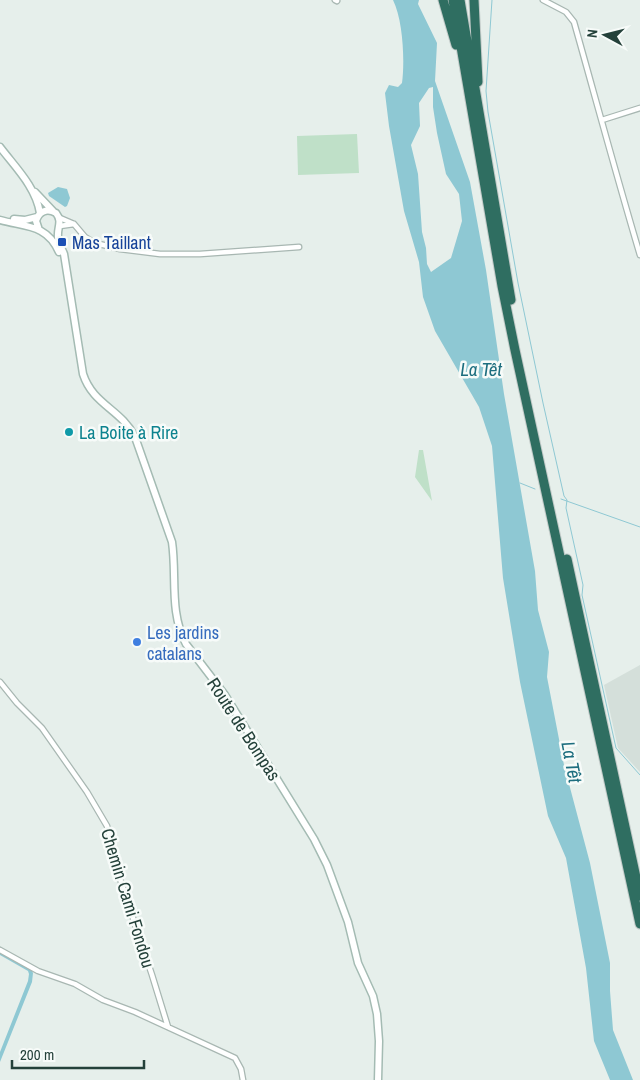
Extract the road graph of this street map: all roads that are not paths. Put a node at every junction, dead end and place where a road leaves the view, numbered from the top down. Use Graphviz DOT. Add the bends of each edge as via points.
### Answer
graph roads {
  1 [pos="443,0"];
  2 [pos="453,0"];
  3 [pos="460,0"];
  4 [pos="474,0"];
  5 [pos="543,0"];
  6 [pos="467,78"];
  7 [pos="477,95"];
  8 [pos="640,108"];
  9 [pos="602,120"];
  10 [pos="0,147"];
  11 [pos="31,188"];
  12 [pos="53,211"];
  13 [pos="39,215"];
  14 [pos="0,216"];
  15 [pos="0,220"];
  16 [pos="59,224"];
  17 [pos="39,230"];
  18 [pos="46,234"];
  19 [pos="299,248"];
  20 [pos="640,255"];
  21 [pos="68,275"];
  22 [pos="0,682"];
  23 [pos="640,896"];
  24 [pos="640,924"];
  25 [pos="0,950"];
  26 [pos="168,1027"];
  27 [pos="243,1080"];
  28 [pos="378,1080"];
  1 -- 6 [label="highway"];
  2 -- 6 [label="highway"];
  3 -- 7 [label="highway"];
  4 -- 7 [label="highway" via="479,78"];
  5 -- 9 [label="street" via="566,12 574,22"];
  6 -- 24 [label="highway" via="515,350"];
  7 -- 23 [label="highway" via="521,348"];
  8 -- 9 [label="street"];
  9 -- 20 [label="street"];
  10 -- 11 [label="main road"];
  11 -- 12 [label="main road"];
  11 -- 13 [label="main road" via="39,203"];
  12 -- 13 [label="main road" via="46,210"];
  12 -- 16 [label="main road"];
  13 -- 14 [label="main road" via="18,220"];
  13 -- 17 [label="main road" via="36,224"];
  15 -- 17 [label="main road"];
  16 -- 18 [label="main road" via="53,234"];
  16 -- 19 [label="street" via="74,224 84,237 95,243 160,254"];
  16 -- 21 [label="main road" via="58,240"];
  17 -- 18 [label="main road"];
  18 -- 21 [label="main road" via="57,248"];
  21 -- 28 [label="main road, Route de Bompas" via="82,374 94,396 130,427 172,542 174,602 182,636 225,695 327,864 348,922 358,963 373,996 379,1041"];
  22 -- 26 [label="street, Chemin Cami Fondou" via="42,728 107,826 118,873"];
  25 -- 26 [label="street" via="38,971 75,984 103,1000"];
  26 -- 27 [label="street" via="235,1058"];
}
